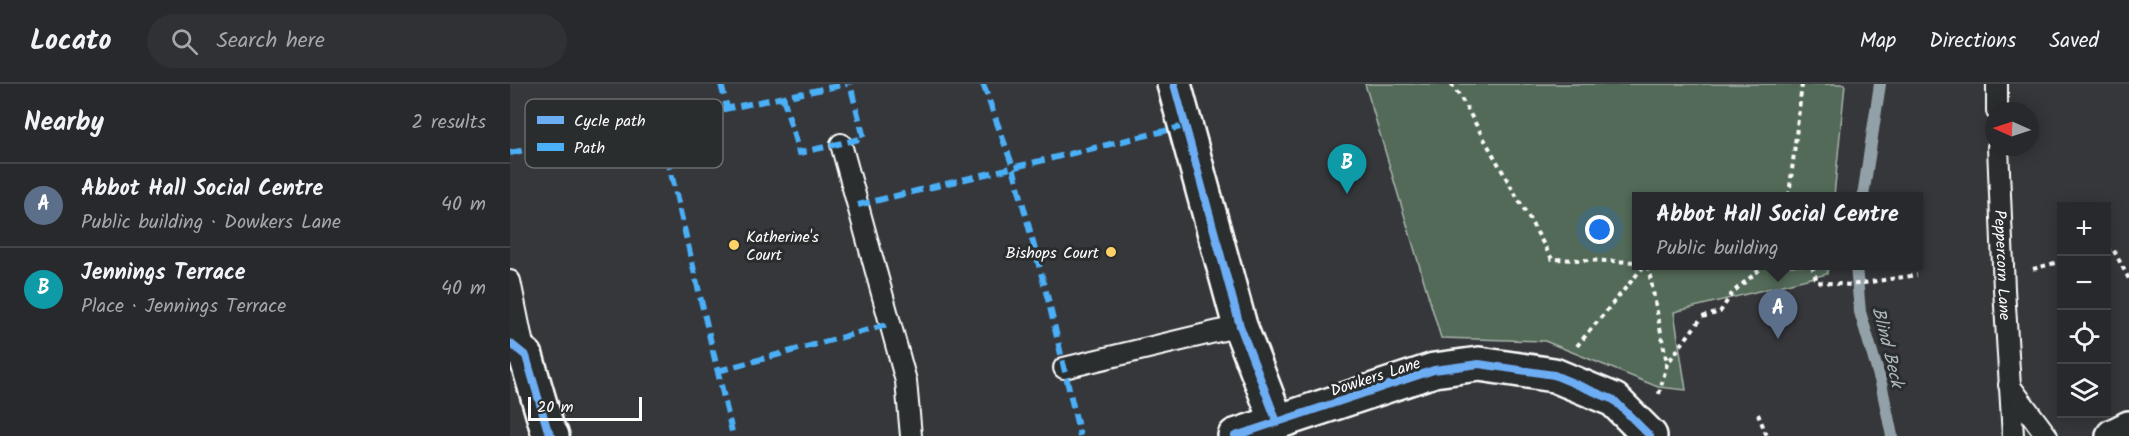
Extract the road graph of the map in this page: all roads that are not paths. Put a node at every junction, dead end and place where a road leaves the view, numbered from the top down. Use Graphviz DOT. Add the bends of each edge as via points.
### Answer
graph roads {
  1 [pos="1174,84"];
  2 [pos="1997,84"];
  3 [pos="1997,102"];
  4 [pos="841,144"];
  5 [pos="1998,156"];
  6 [pos="510,281"];
  7 [pos="1240,327"];
  8 [pos="518,349"];
  9 [pos="1064,368"];
  10 [pos="2009,385"];
  11 [pos="1277,422"];
  12 [pos="2129,428"];
  13 [pos="552,436"];
  14 [pos="911,436"];
  15 [pos="1235,436"];
  16 [pos="1650,436"];
  17 [pos="2013,436"];
  18 [pos="2047,436"];
  19 [pos="2113,436"];
  1 -- 7 [label="main road"];
  2 -- 3 [label="lane"];
  4 -- 14 [label="lane" via="906,381"];
  5 -- 10 [label="lane, Peppercorn Lane"];
  6 -- 8 [label="lane"];
  7 -- 9 [label="lane"];
  7 -- 11 [label="main road"];
  8 -- 13 [label="main road"];
  10 -- 17 [label="lane, Peppercorn Lane"];
  10 -- 18 [label="lane"];
  11 -- 15 [label="main road, Dowkers Lane"];
  11 -- 16 [label="main road, Dowkers Lane" via="1434,370 1479,364 1554,375 1614,400"];
  12 -- 19 [label="main road"];
}
